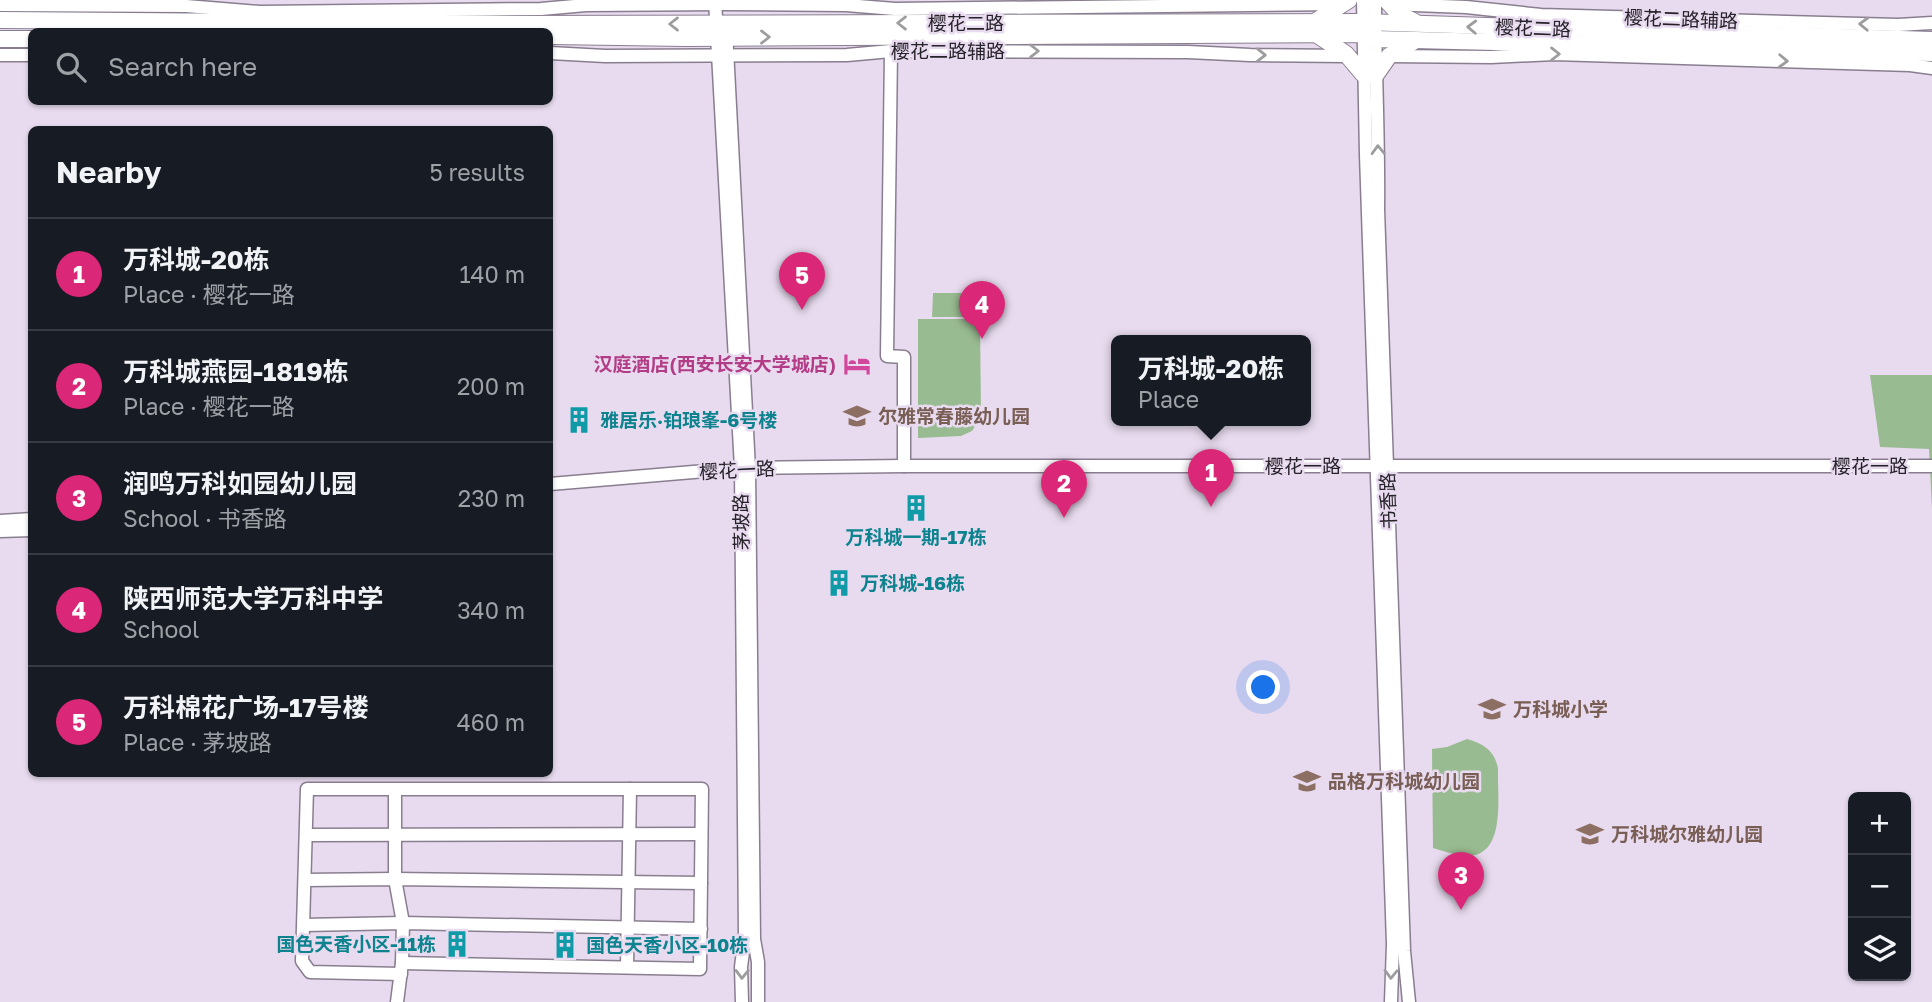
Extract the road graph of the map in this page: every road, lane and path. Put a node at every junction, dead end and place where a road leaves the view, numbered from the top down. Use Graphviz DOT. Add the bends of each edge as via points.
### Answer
graph roads {
  1 [pos="1363,0"];
  2 [pos="720,2"];
  3 [pos="1348,2"];
  4 [pos="1383,2"];
  5 [pos="0,5"];
  6 [pos="0,20"];
  7 [pos="1932,23"];
  8 [pos="544,28"];
  9 [pos="553,28"];
  10 [pos="1315,28"];
  11 [pos="1368,29"];
  12 [pos="722,31"];
  13 [pos="1418,32"];
  14 [pos="553,36"];
  15 [pos="0,39"];
  16 [pos="28,39"];
  17 [pos="1932,40"];
  18 [pos="891,51"];
  19 [pos="553,52"];
  20 [pos="1932,52"];
  21 [pos="0,55"];
  22 [pos="28,55"];
  23 [pos="723,55"];
  24 [pos="1347,56"];
  25 [pos="1389,56"];
  26 [pos="1932,68"];
  27 [pos="1369,75"];
  28 [pos="904,466"];
  29 [pos="1382,466"];
  30 [pos="1932,466"];
  31 [pos="745,469"];
  32 [pos="553,484"];
  33 [pos="28,520"];
  34 [pos="0,521"];
  35 [pos="28,530"];
  36 [pos="0,531"];
  37 [pos="630,789"];
  38 [pos="395,790"];
  39 [pos="629,834"];
  40 [pos="701,834"];
  41 [pos="306,835"];
  42 [pos="395,836"];
  43 [pos="395,879"];
  44 [pos="305,880"];
  45 [pos="628,882"];
  46 [pos="701,883"];
  47 [pos="402,923"];
  48 [pos="304,925"];
  49 [pos="627,927"];
  50 [pos="701,929"];
  51 [pos="627,966"];
  52 [pos="401,968"];
  53 [pos="397,1002"];
  54 [pos="742,1002"];
  55 [pos="758,1002"];
  56 [pos="1391,1002"];
  57 [pos="1409,1002"];
  1 -- 11 [label="street, 书香路"];
  2 -- 3 [label="street" via="895,9"];
  2 -- 5 [label="street" via="260,12 186,6"];
  2 -- 12 [label="street, 茅坡路"];
  3 -- 10 [label="main road"];
  7 -- 4 [label="street, 樱花二路辅路, one-way" via="1541,15"];
  4 -- 11 [label="street, 书香路"];
  4 -- 13 [label="main road"];
  8 -- 6 [label="main road, 樱花二路, one-way"];
  12 -- 9 [label="main road, 樱花二路, one-way"];
  10 -- 11 [label="main road, 樱花二路"];
  10 -- 12 [label="main road, 樱花二路"];
  10 -- 24 [label="main road"];
  11 -- 13 [label="main road, 樱花二路"];
  11 -- 27 [label="street, 书香路"];
  12 -- 14 [label="main road, 樱花二路"];
  12 -- 23 [label="street, 茅坡路"];
  17 -- 13 [label="main road, 樱花二路, one-way"];
  13 -- 20 [label="main road, 樱花二路"];
  13 -- 25 [label="main road"];
  15 -- 16 [label="main road"];
  18 -- 23 [label="street, 樱花二路辅路"];
  18 -- 24 [label="street, 樱花二路辅路, one-way"];
  18 -- 28 [label="street" via="887,356 904,357"];
  19 -- 23 [label="street, 樱花二路辅路"];
  21 -- 22 [label="street"];
  23 -- 31 [label="street, 茅坡路"];
  24 -- 27 [label="main road"];
  25 -- 26 [label="street, 樱花二路辅路, one-way" via="1554,54"];
  25 -- 27 [label="main road"];
  27 -- 29 [label="street, 书香路"];
  28 -- 29 [label="street, 樱花一路"];
  28 -- 31 [label="street, 樱花一路"];
  29 -- 30 [label="street, 樱花一路"];
  29 -- 56 [label="street, 书香路, one-way"];
  29 -- 57 [label="street, 书香路"];
  31 -- 32 [label="street, 樱花一路"];
  31 -- 54 [label="street, 茅坡路, one-way" via="746,936"];
  31 -- 55 [label="street, 茅坡路"];
  33 -- 34 [label="street"];
  35 -- 36 [label="street"];
  37 -- 38 [label="street"];
  37 -- 39 [label="street"];
  37 -- 40 [label="street" via="702,789"];
  38 -- 41 [label="street" via="307,789"];
  38 -- 42 [label="street"];
  39 -- 40 [label="street"];
  39 -- 42 [label="street"];
  39 -- 45 [label="street"];
  40 -- 46 [label="street"];
  41 -- 42 [label="street"];
  41 -- 44 [label="street"];
  42 -- 43 [label="street"];
  43 -- 44 [label="street"];
  43 -- 45 [label="street"];
  43 -- 47 [label="street"];
  44 -- 48 [label="street"];
  45 -- 46 [label="street"];
  45 -- 49 [label="street"];
  46 -- 50 [label="street"];
  47 -- 48 [label="street"];
  47 -- 49 [label="street"];
  47 -- 52 [label="street"];
  48 -- 52 [label="street" via="302,961 310,972"];
  49 -- 50 [label="street"];
  49 -- 51 [label="street"];
  50 -- 51 [label="street" via="700,969"];
  51 -- 52 [label="street"];
  52 -- 53 [label="street"];
}
